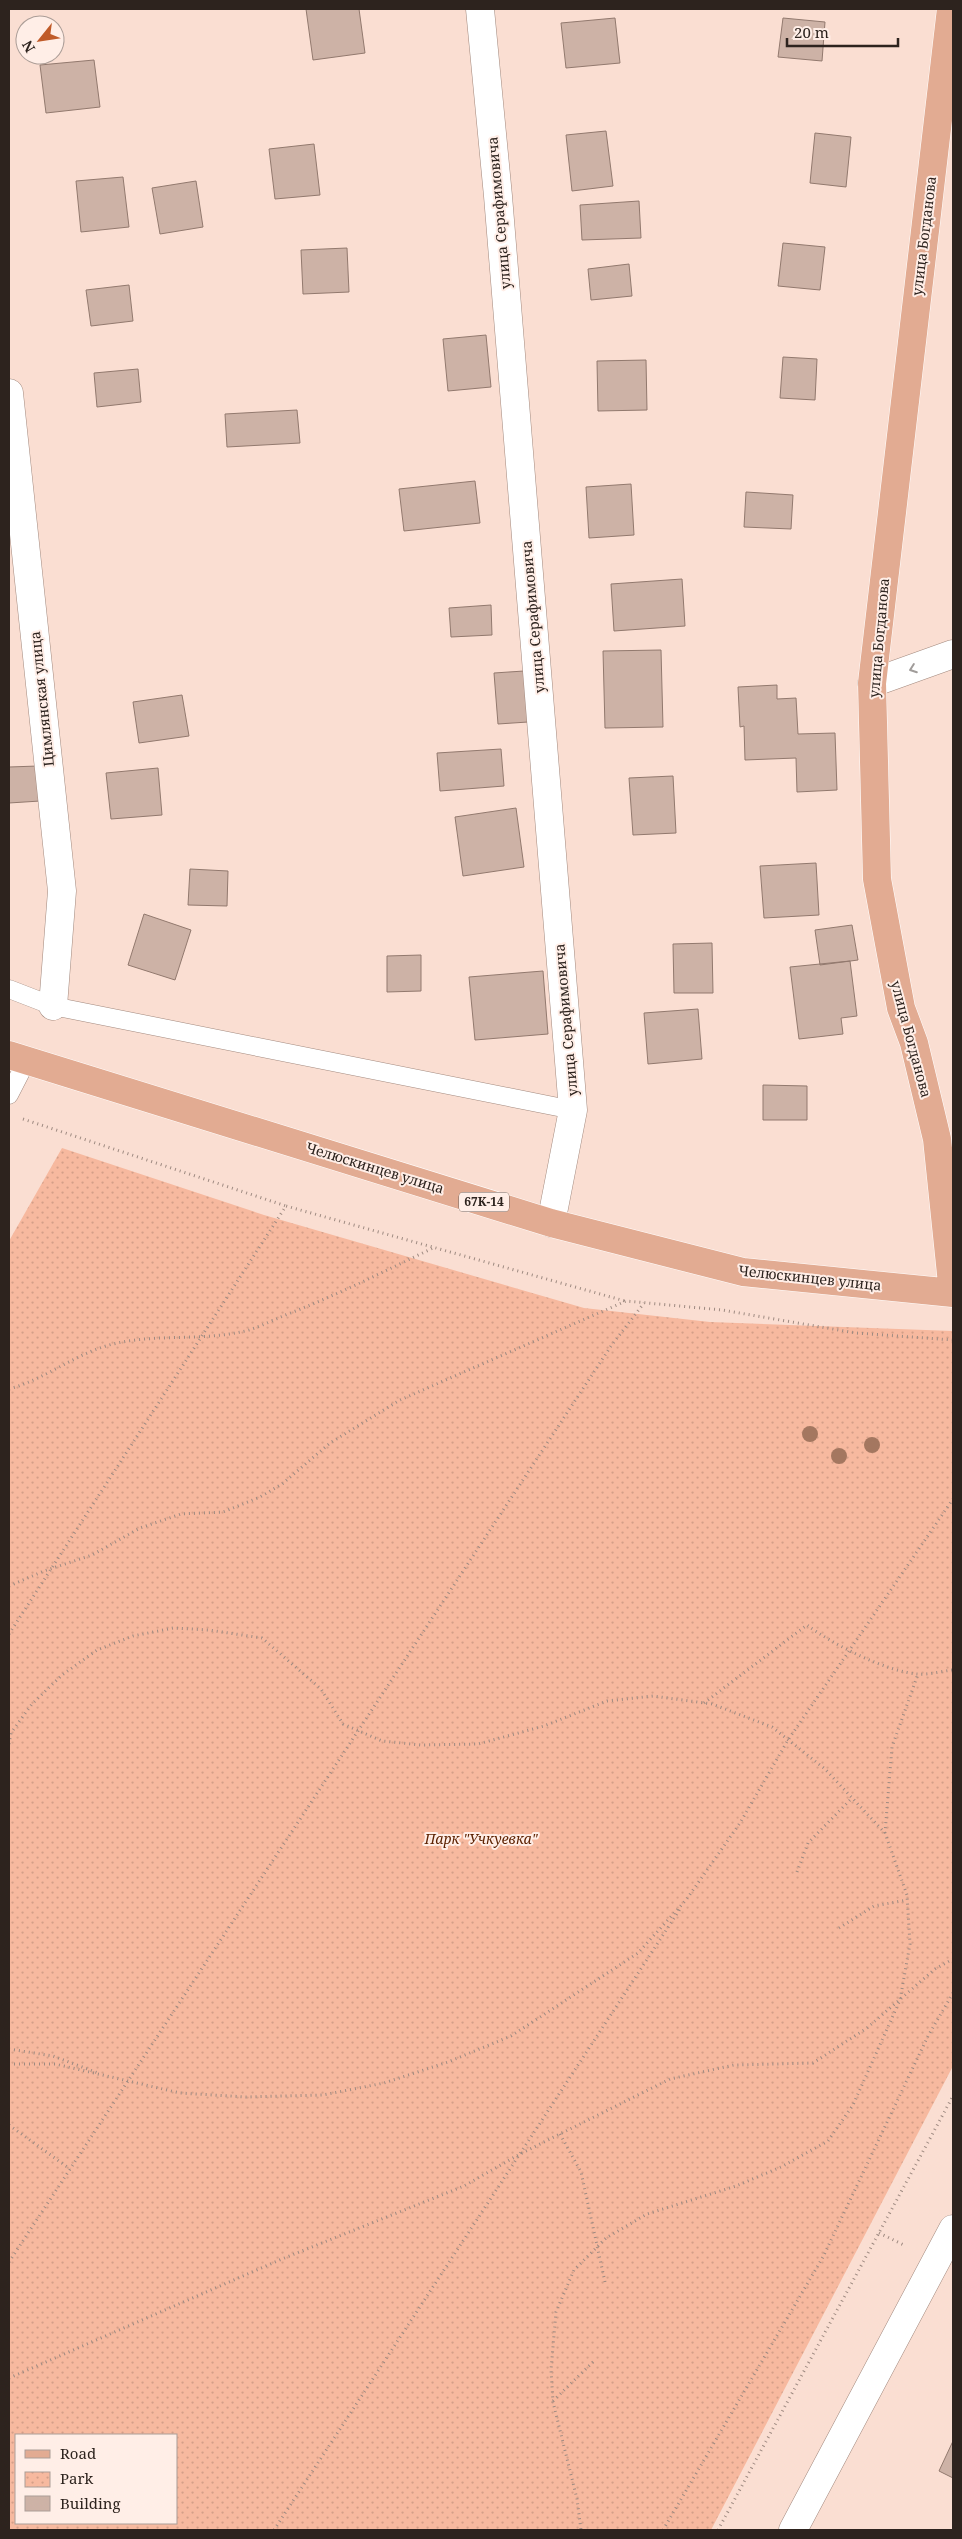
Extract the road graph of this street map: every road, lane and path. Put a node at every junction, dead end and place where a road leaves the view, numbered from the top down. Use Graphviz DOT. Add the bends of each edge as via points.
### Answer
graph roads {
  1 [pos="480,9"];
  2 [pos="952,14"];
  3 [pos="9,393"];
  4 [pos="953,654"];
  5 [pos="872,683"];
  6 [pos="9,990"];
  7 [pos="53,1006"];
  8 [pos="18,1057"];
  9 [pos="9,1095"];
  10 [pos="573,1110"];
  11 [pos="18,1118"];
  12 [pos="286,1206"];
  13 [pos="551,1223"];
  14 [pos="433,1247"];
  15 [pos="953,1293"];
  16 [pos="626,1301"];
  17 [pos="644,1303"];
  18 [pos="201,1337"];
  19 [pos="953,1340"];
  20 [pos="9,1389"];
  21 [pos="953,1499"];
  22 [pos="54,1567"];
  23 [pos="9,1586"];
  24 [pos="9,1634"];
  25 [pos="849,1650"];
  26 [pos="953,1670"];
  27 [pos="918,1674"];
  28 [pos="704,1703"];
  29 [pos="358,1730"];
  30 [pos="788,1740"];
  31 [pos="9,1744"];
  32 [pos="852,1798"];
  33 [pos="885,1833"];
  34 [pos="797,1872"];
  35 [pos="686,1900"];
  36 [pos="907,1900"];
  37 [pos="839,1928"];
  38 [pos="953,1959"];
  39 [pos="953,1994"];
  40 [pos="900,2000"];
  41 [pos="9,2049"];
  42 [pos="9,2064"];
  43 [pos="112,2079"];
  44 [pos="127,2082"];
  45 [pos="953,2096"];
  46 [pos="9,2125"];
  47 [pos="560,2134"];
  48 [pos="520,2154"];
  49 [pos="70,2169"];
  50 [pos="952,2232"];
  51 [pos="598,2245"];
  52 [pos="9,2262"];
  53 [pos="605,2282"];
  54 [pos="595,2360"];
  55 [pos="9,2378"];
  56 [pos="552,2402"];
  57 [pos="274,2530"];
  58 [pos="581,2530"];
  59 [pos="664,2530"];
  60 [pos="718,2530"];
  61 [pos="793,2530"];
  1 -- 10 [label="street, улица Серафимовича"];
  2 -- 5 [label="main road, улица Богданова"];
  3 -- 7 [label="street, Цимлянская улица" via="62,891"];
  4 -- 5 [label="street, one-way"];
  5 -- 15 [label="main road, улица Богданова" via="877,879 901,1008 914,1043 936,1138"];
  6 -- 7 [label="lane"];
  7 -- 10 [label="lane"];
  8 -- 9 [label="lane"];
  8 -- 13 [label="main road, Челюскинцев улица / 67К-14"];
  10 -- 13 [label="street, улица Серафимовича"];
  11 -- 12 [label="path"];
  12 -- 14 [label="path"];
  12 -- 18 [label="path"];
  13 -- 15 [label="main road, Челюскинцев улица / 67К-14" via="743,1272"];
  14 -- 16 [label="path"];
  14 -- 18 [label="path" via="322,1301 248,1330"];
  16 -- 17 [label="path"];
  16 -- 22 [label="path" via="400,1400 330,1443 282,1484 260,1497 223,1512 181,1514 140,1528 92,1555"];
  17 -- 19 [label="path" via="722,1310 856,1333"];
  17 -- 29 [label="path" via="611,1346"];
  18 -- 20 [label="path" via="152,1337 112,1344 69,1361 32,1383"];
  18 -- 22 [label="path"];
  21 -- 25 [label="path"];
  22 -- 23 [label="path"];
  22 -- 24 [label="path"];
  25 -- 27 [label="path"];
  25 -- 28 [label="path" via="807,1625"];
  25 -- 30 [label="path"];
  26 -- 27 [label="path"];
  27 -- 33 [label="path" via="892,1747"];
  28 -- 29 [label="path" via="653,1696 606,1701 544,1726 478,1744 422,1745 382,1741"];
  28 -- 30 [label="path" via="772,1727"];
  29 -- 31 [label="path" via="342,1724 321,1689 262,1638 174,1628 133,1636 90,1656 32,1704 11,1733"];
  29 -- 44 [label="path"];
  30 -- 32 [label="path" via="825,1769"];
  30 -- 35 [label="path" via="740,1823"];
  32 -- 33 [label="path"];
  32 -- 34 [label="path" via="808,1843"];
  33 -- 36 [label="path"];
  35 -- 44 [label="path" via="638,1953 511,2036 448,2062 384,2083 324,2095 246,2097 180,2093"];
  35 -- 48 [label="path"];
  36 -- 37 [label="path" via="874,1906"];
  36 -- 40 [label="path" via="910,1944"];
  38 -- 40 [label="path" via="935,1969"];
  39 -- 59 [label="path" via="928,2036 823,2257"];
  40 -- 47 [label="path" via="860,2033 813,2063 734,2065 670,2079"];
  40 -- 51 [label="path" via="853,2105 828,2141 782,2167 736,2186 648,2214"];
  41 -- 43 [label="path" via="54,2056"];
  42 -- 43 [label="path" via="55,2064"];
  43 -- 44 [label="path"];
  44 -- 49 [label="path"];
  45 -- 60 [label="path"];
  46 -- 49 [label="path"];
  47 -- 48 [label="path"];
  47 -- 51 [label="path" via="580,2172"];
  48 -- 55 [label="path" via="464,2186 282,2259"];
  48 -- 57 [label="path"];
  49 -- 52 [label="path"];
  50 -- 61 [label="street"];
  51 -- 53 [label="path"];
  51 -- 56 [label="path" via="574,2270 556,2312"];
  54 -- 56 [label="path"];
  56 -- 58 [label="path" via="577,2499"];
}
